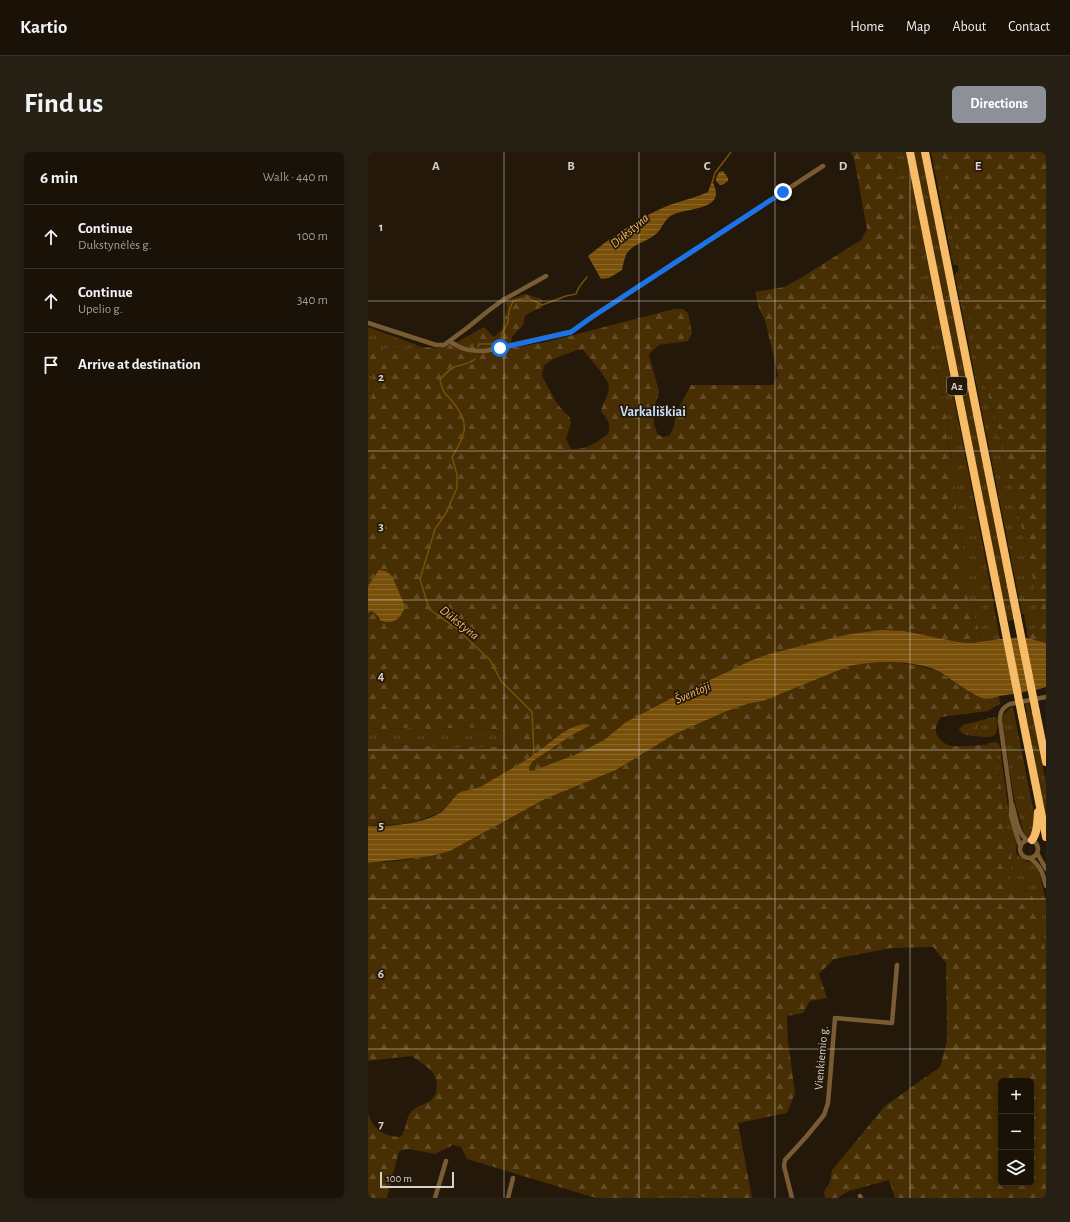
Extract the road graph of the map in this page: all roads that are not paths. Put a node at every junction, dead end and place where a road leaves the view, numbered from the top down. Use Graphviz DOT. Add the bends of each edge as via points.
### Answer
graph roads {
  1 [pos="910,152"];
  2 [pos="925,152"];
  3 [pos="823,166"];
  4 [pos="546,276"];
  5 [pos="368,323"];
  6 [pos="450,341"];
  7 [pos="1046,697"];
  8 [pos="1046,762"];
  9 [pos="1011,801"];
  10 [pos="1039,801"];
  11 [pos="1046,837"];
  12 [pos="1030,840"];
  13 [pos="1020,844"];
  14 [pos="1037,853"];
  15 [pos="1030,858"];
  16 [pos="1046,869"];
  17 [pos="1046,886"];
  18 [pos="897,965"];
  19 [pos="446,1161"];
  20 [pos="514,1178"];
  21 [pos="435,1198"];
  22 [pos="508,1198"];
  23 [pos="792,1198"];
  1 -- 10 [label="highway, A2, bridge"];
  2 -- 8 [label="highway, A2, bridge"];
  3 -- 6 [label="street" via="571,332 485,351 471,351"];
  4 -- 6 [label="street" via="503,300"];
  5 -- 6 [label="street" via="436,345 444,345"];
  7 -- 9 [label="street" via="1010,704 1001,711 1000,721"];
  9 -- 12 [label="street" via="1020,831 1023,837"];
  9 -- 13 [label="street" via="1011,816"];
  10 -- 11 [label="highway, A2"];
  10 -- 12 [label="highway" via="1037,829 1035,837"];
  12 -- 13 [label="street"];
  12 -- 14 [label="street" via="1037,846"];
  13 -- 15 [label="street" via="1022,856"];
  14 -- 15 [label="street"];
  14 -- 16 [label="street"];
  15 -- 17 [label="street" via="1040,868"];
  18 -- 23 [label="street, Vienkiemio g." via="892,1022 835,1018 828,1103 824,1115 785,1160 784,1166"];
  19 -- 21 [label="street"];
  20 -- 22 [label="street"];
}
